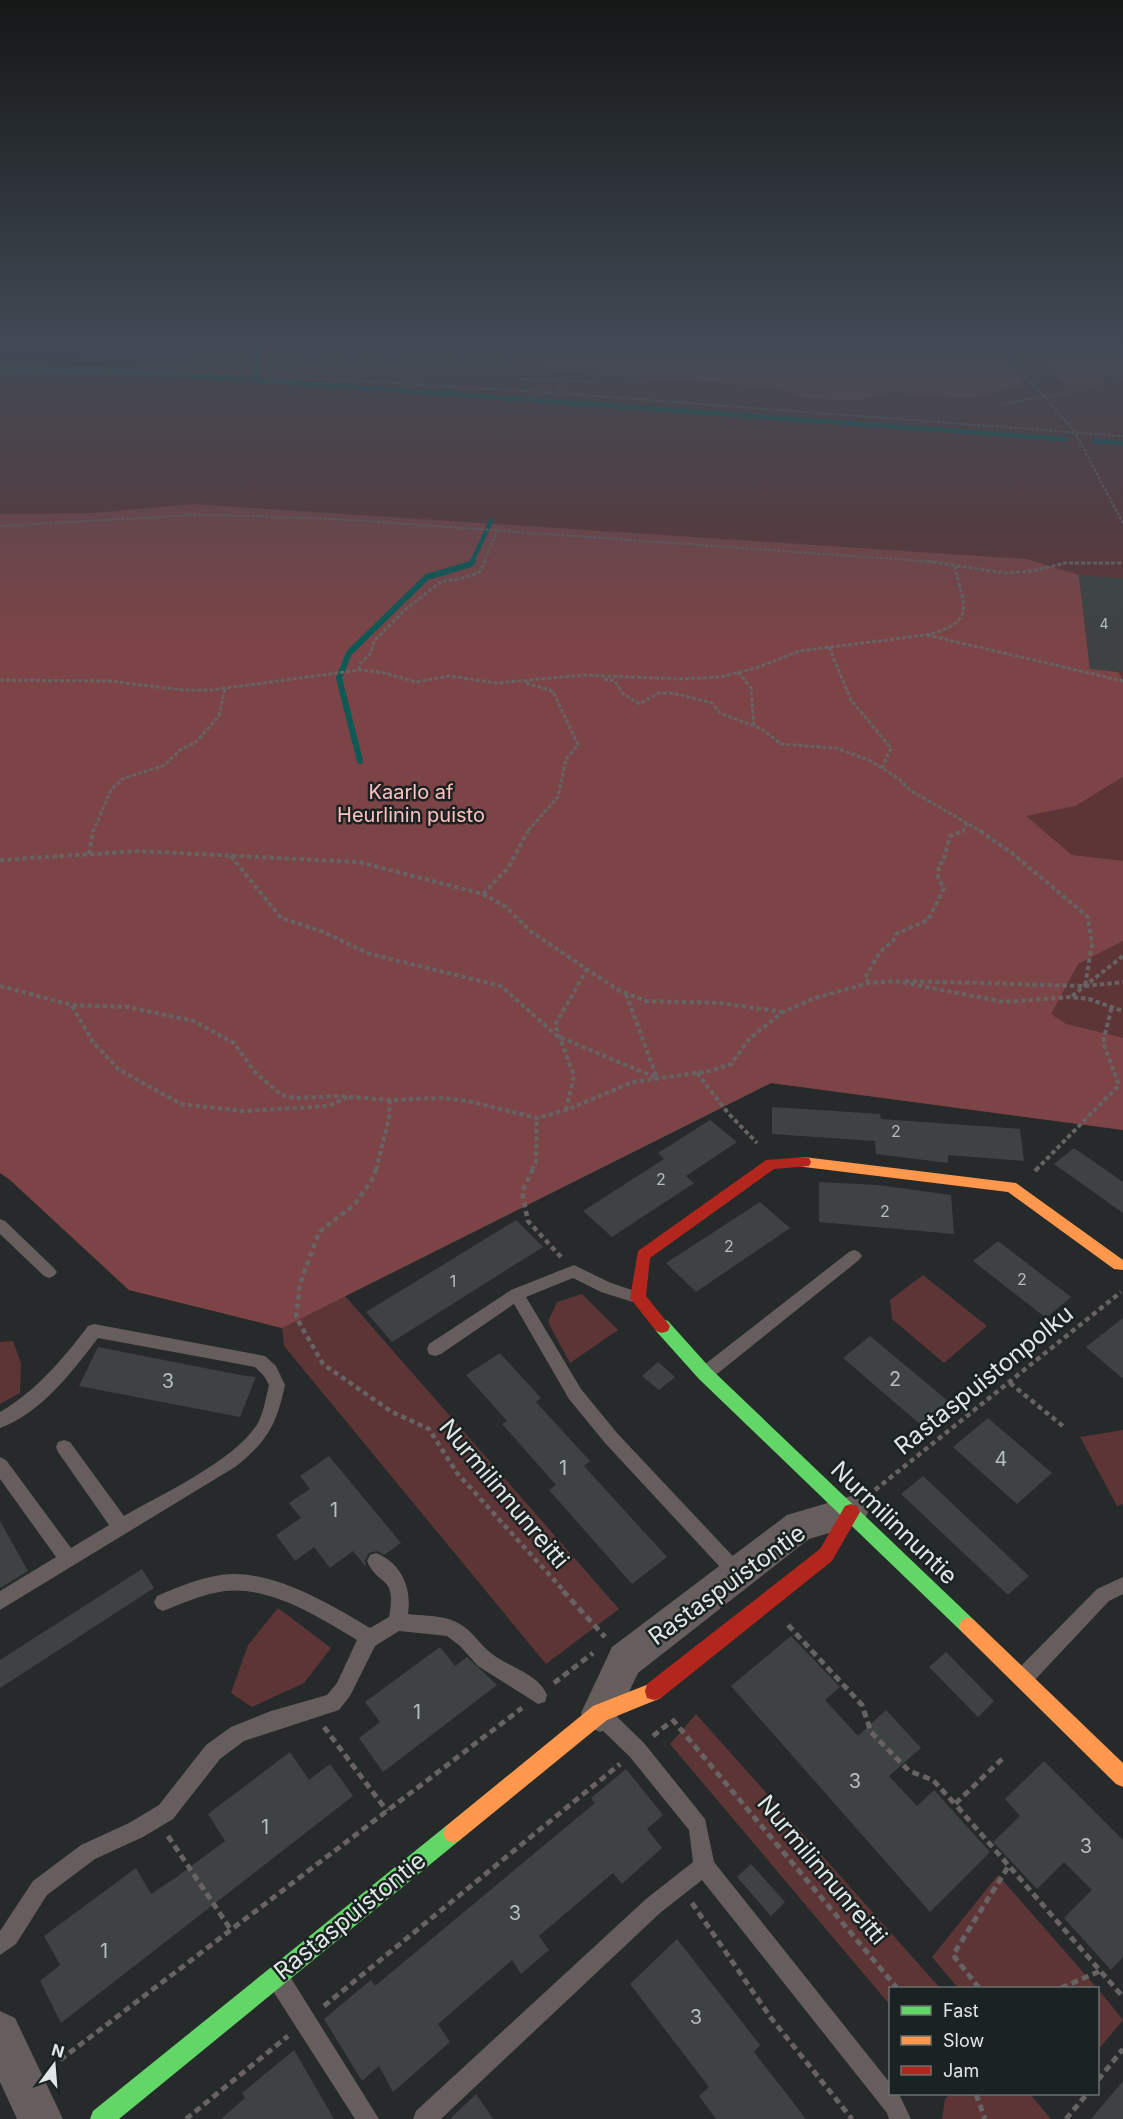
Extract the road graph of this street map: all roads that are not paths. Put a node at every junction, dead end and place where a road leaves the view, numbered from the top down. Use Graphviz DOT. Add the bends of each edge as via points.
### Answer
graph roads {
  1 [pos="0,1225"];
  2 [pos="854,1256"];
  3 [pos="1119,1265"];
  4 [pos="50,1272"];
  5 [pos="516,1294"];
  6 [pos="638,1298"];
  7 [pos="435,1349"];
  8 [pos="705,1374"];
  9 [pos="0,1421"];
  10 [pos="64,1447"];
  11 [pos="0,1466"];
  12 [pos="859,1504"];
  13 [pos="121,1527"];
  14 [pos="68,1559"];
  15 [pos="376,1561"];
  16 [pos="738,1574"];
  17 [pos="1123,1585"];
  18 [pos="0,1601"];
  19 [pos="163,1602"];
  20 [pos="397,1622"];
  21 [pos="370,1638"];
  22 [pos="1022,1680"];
  23 [pos="538,1695"];
  24 [pos="600,1713"];
  25 [pos="1123,1777"];
  26 [pos="704,1866"];
  27 [pos="0,1944"];
  28 [pos="276,1976"];
  29 [pos="0,2033"];
  30 [pos="32,2103"];
  31 [pos="100,2119"];
  32 [pos="368,2119"];
  33 [pos="424,2119"];
  34 [pos="900,2119"];
  1 -- 4 [label="lane"];
  2 -- 8 [label="lane"];
  3 -- 6 [label="street" via="1011,1187 812,1161 776,1163 643,1256"];
  5 -- 6 [label="lane" via="574,1271 606,1288"];
  5 -- 7 [label="lane"];
  5 -- 16 [label="lane" via="575,1394"];
  6 -- 8 [label="street, Nurmilinnuntie"];
  8 -- 12 [label="street, Nurmilinnuntie"];
  9 -- 13 [label="lane" via="41,1392 94,1331 260,1360 277,1385 266,1422 257,1437 230,1461"];
  10 -- 13 [label="lane"];
  11 -- 14 [label="lane"];
  12 -- 16 [label="street, Rastaspuistontie" via="799,1526"];
  12 -- 22 [label="street, Nurmilinnuntie"];
  12 -- 24 [label="street, Rastaspuistontie" via="826,1555 653,1692"];
  13 -- 14 [label="lane"];
  14 -- 18 [label="lane"];
  15 -- 20 [label="lane" via="396,1578 401,1592"];
  16 -- 24 [label="street, Rastaspuistontie" via="626,1660"];
  17 -- 22 [label="lane" via="1103,1595"];
  19 -- 21 [label="lane" via="195,1589 242,1582 305,1602"];
  20 -- 21 [label="lane"];
  20 -- 23 [label="lane" via="450,1628 485,1660"];
  21 -- 27 [label="lane" via="340,1697 333,1703 238,1734 213,1752 166,1812 88,1852 40,1888"];
  22 -- 25 [label="street, Nurmilinnuntie"];
  24 -- 26 [label="lane" via="637,1750 698,1826"];
  24 -- 28 [label="street, Rastaspuistontie"];
  26 -- 33 [label="lane" via="645,1914"];
  26 -- 34 [label="lane" via="896,2106"];
  28 -- 31 [label="street, Rastaspuistontie"];
  28 -- 32 [label="lane"];
  29 -- 30 [label="street"];
}
